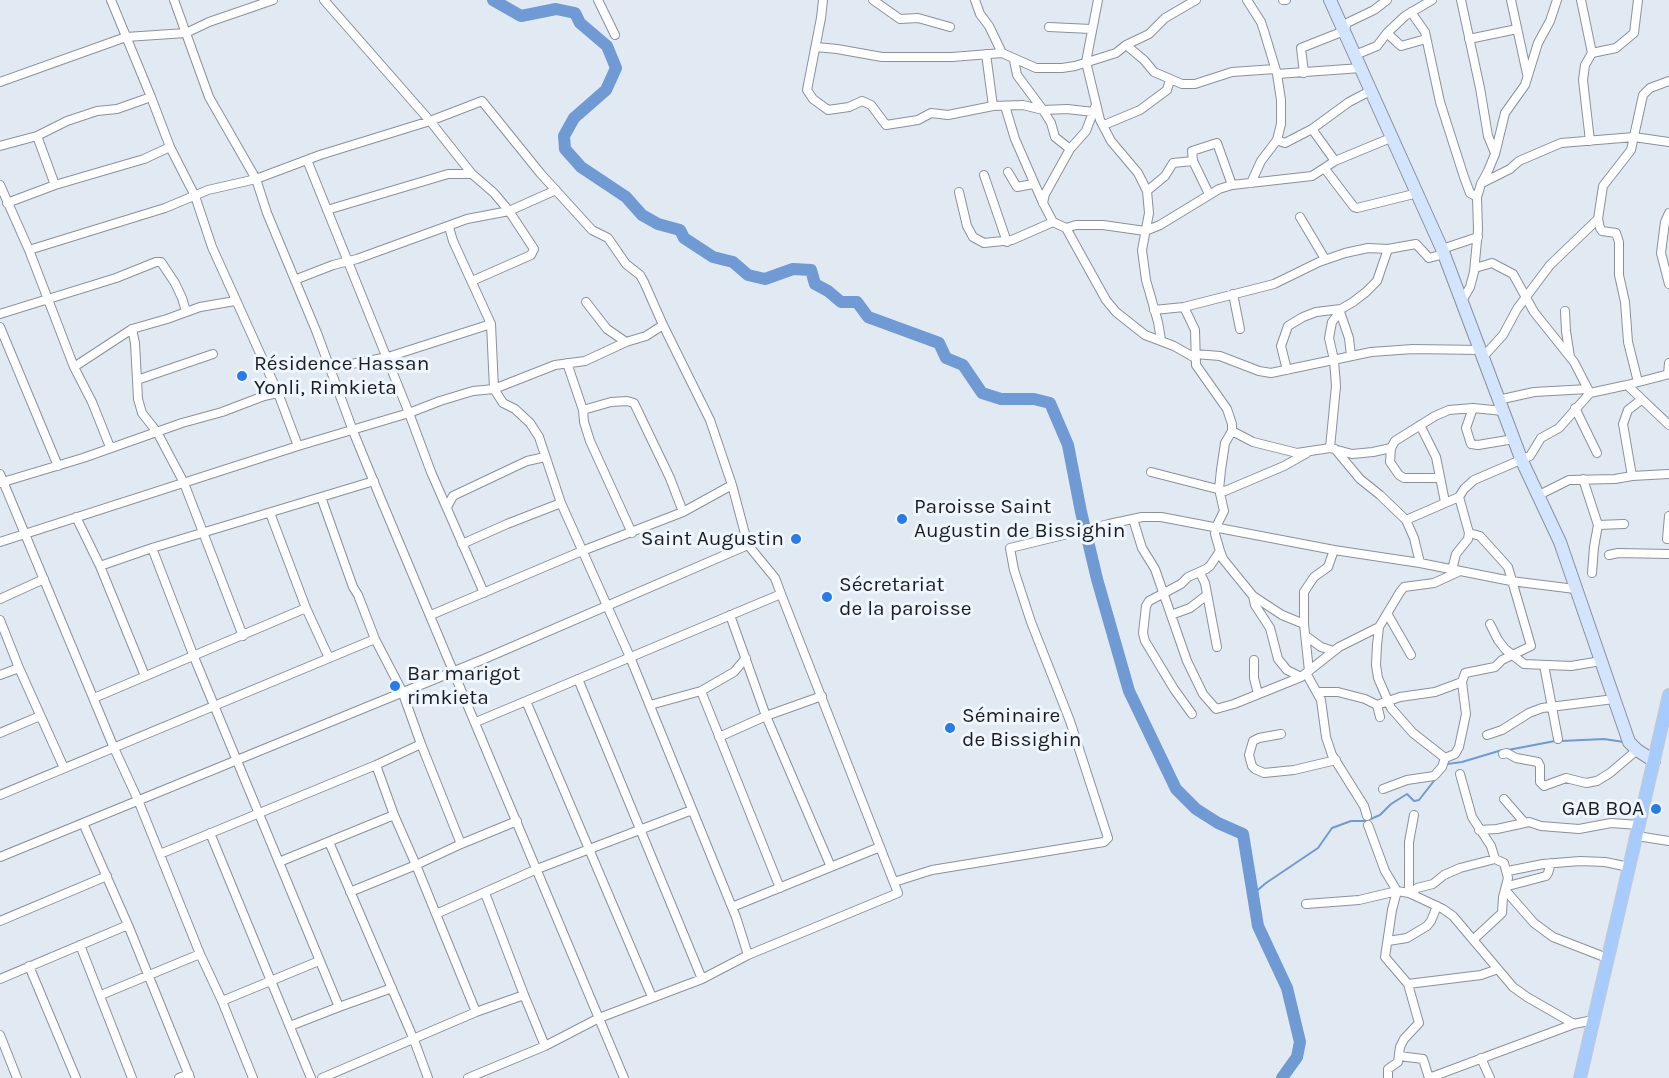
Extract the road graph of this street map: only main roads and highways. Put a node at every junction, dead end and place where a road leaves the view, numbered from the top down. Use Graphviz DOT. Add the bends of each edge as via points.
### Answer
graph roads {
  1 [pos="1669,695"];
  2 [pos="1580,1078"];
  1 -- 2 [label="main road"];
}
